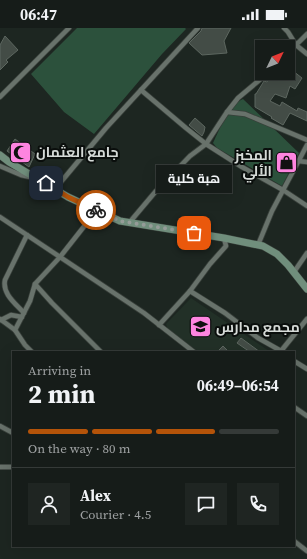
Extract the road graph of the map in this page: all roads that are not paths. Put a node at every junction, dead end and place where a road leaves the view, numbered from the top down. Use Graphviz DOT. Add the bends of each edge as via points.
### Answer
graph roads {
  1 [pos="69,28"];
  2 [pos="198,28"];
  3 [pos="284,28"];
  4 [pos="307,34"];
  5 [pos="296,45"];
  6 [pos="307,54"];
  7 [pos="260,80"];
  8 [pos="141,90"];
  9 [pos="0,97"];
  10 [pos="227,112"];
  11 [pos="307,140"];
  12 [pos="206,144"];
  13 [pos="307,145"];
  14 [pos="0,154"];
  15 [pos="298,161"];
  16 [pos="307,162"];
  17 [pos="0,166"];
  18 [pos="36,178"];
  19 [pos="55,189"];
  20 [pos="283,190"];
  21 [pos="307,206"];
  22 [pos="97,210"];
  23 [pos="0,217"];
  24 [pos="129,223"];
  25 [pos="27,235"];
  26 [pos="224,238"];
  27 [pos="258,245"];
  28 [pos="307,253"];
  29 [pos="60,257"];
  30 [pos="294,272"];
  31 [pos="35,284"];
  32 [pos="307,289"];
  33 [pos="190,291"];
  34 [pos="23,315"];
  35 [pos="307,319"];
  36 [pos="1,320"];
  37 [pos="159,325"];
  38 [pos="14,330"];
  39 [pos="31,351"];
  40 [pos="100,351"];
  41 [pos="193,351"];
  42 [pos="282,351"];
  43 [pos="295,362"];
  44 [pos="307,369"];
  45 [pos="295,409"];
  46 [pos="307,416"];
  47 [pos="0,426"];
  48 [pos="12,432"];
  49 [pos="0,467"];
  50 [pos="12,467"];
  51 [pos="295,542"];
  52 [pos="307,551"];
  1 -- 9 [label="street"];
  2 -- 8 [label="street"];
  3 -- 5 [label="street"];
  4 -- 5 [label="street"];
  5 -- 6 [label="street"];
  7 -- 10 [label="street" via="238,98"];
  8 -- 12 [label="street"];
  8 -- 19 [label="street"];
  10 -- 11 [label="street" via="245,114"];
  10 -- 12 [label="street"];
  12 -- 20 [label="street"];
  12 -- 24 [label="street" via="190,156"];
  13 -- 15 [label="street"];
  14 -- 18 [label="main road" via="8,162"];
  15 -- 16 [label="street"];
  15 -- 20 [label="street"];
  17 -- 18 [label="street"];
  18 -- 19 [label="main road"];
  19 -- 22 [label="main road"];
  20 -- 21 [label="street"];
  20 -- 27 [label="street"];
  22 -- 24 [label="main road"];
  22 -- 29 [label="street"];
  23 -- 25 [label="street"];
  24 -- 26 [label="main road"];
  25 -- 29 [label="street"];
  25 -- 34 [label="street" via="4,284 5,291"];
  26 -- 27 [label="main road"];
  26 -- 33 [label="street" via="226,246"];
  27 -- 30 [label="main road" via="277,254"];
  28 -- 30 [label="street"];
  29 -- 31 [label="street"];
  29 -- 37 [label="street"];
  30 -- 32 [label="main road"];
  31 -- 34 [label="street"];
  31 -- 40 [label="street"];
  33 -- 37 [label="street"];
  33 -- 42 [label="street" via="258,338"];
  34 -- 36 [label="street" via="10,315"];
  34 -- 38 [label="street"];
  35 -- 42 [label="street"];
  36 -- 38 [label="street"];
  37 -- 41 [label="street"];
  38 -- 39 [label="street"];
  43 -- 44 [label="street"];
  45 -- 46 [label="street"];
  47 -- 48 [label="street"];
  49 -- 50 [label="street"];
  51 -- 52 [label="street"];
}
